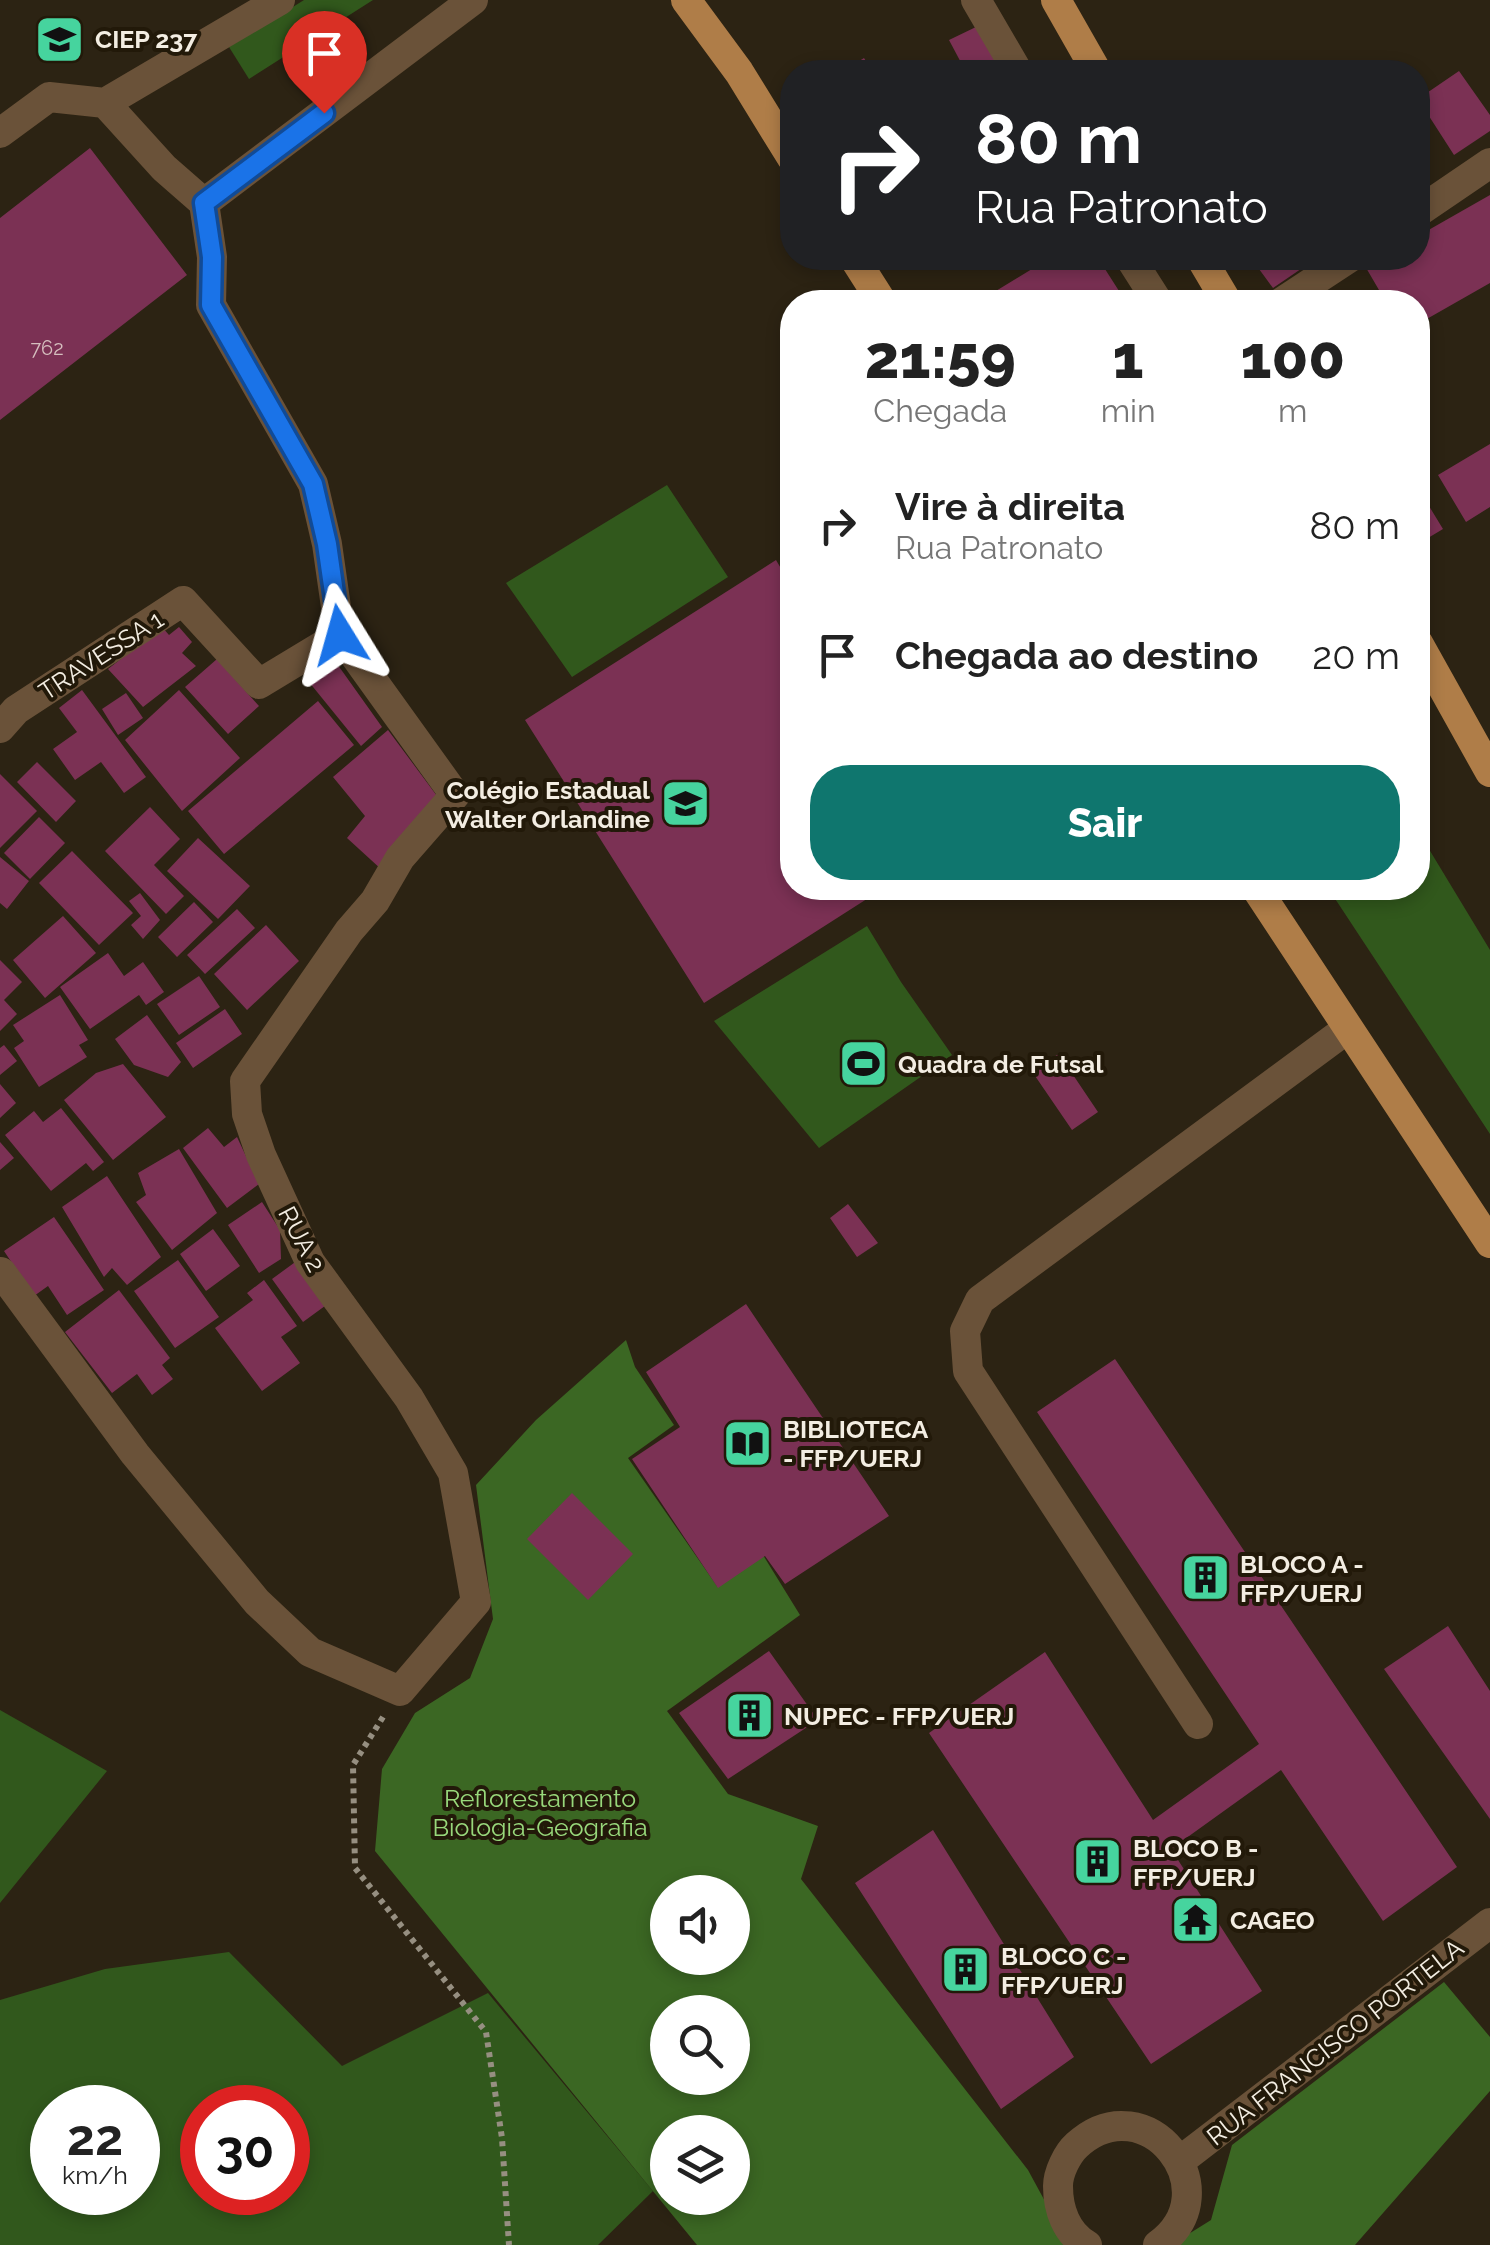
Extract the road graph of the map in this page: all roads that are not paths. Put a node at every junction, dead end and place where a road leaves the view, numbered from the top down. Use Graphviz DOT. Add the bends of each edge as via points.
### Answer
graph roads {
  1 [pos="280,0"];
  2 [pos="472,0"];
  3 [pos="686,0"];
  4 [pos="976,0"];
  5 [pos="1065,4"];
  6 [pos="1011,60"];
  7 [pos="1091,60"];
  8 [pos="105,102"];
  9 [pos="0,133"];
  10 [pos="780,139"];
  11 [pos="1490,164"];
  12 [pos="204,203"];
  13 [pos="1430,204"];
  14 [pos="1331,270"];
  15 [pos="1301,290"];
  16 [pos="340,635"];
  17 [pos="1430,664"];
  18 [pos="0,728"];
  19 [pos="1490,772"];
  20 [pos="1264,900"];
  21 [pos="1347,1028"];
  22 [pos="1490,1243"];
  23 [pos="1,1272"];
  24 [pos="1198,1724"];
  25 [pos="1490,1923"];
  26 [pos="1180,2161"];
  27 [pos="1087,2245"];
  28 [pos="1158,2245"];
  1 -- 8 [label="street"];
  2 -- 12 [label="street"];
  3 -- 10 [label="main road"];
  4 -- 6 [label="street"];
  5 -- 7 [label="main road"];
  8 -- 9 [label="street" via="49,97"];
  8 -- 12 [label="street"];
  11 -- 13 [label="street"];
  12 -- 16 [label="street" via="211,305 313,484"];
  14 -- 15 [label="street"];
  16 -- 18 [label="street, TRAVESSA 1" via="259,684 182,601 16,710"];
  16 -- 23 [label="street, RUA 2" via="455,795 400,858 245,1081 246,1114 310,1262 409,1398 453,1473 476,1602 400,1691 310,1652 257,1602 135,1454"];
  17 -- 19 [label="main road"];
  20 -- 21 [label="main road"];
  21 -- 22 [label="main road"];
  21 -- 24 [label="street" via="980,1300 965,1331 968,1371"];
  25 -- 26 [label="street, RUA FRANCISCO PORTELA"];
  26 -- 27 [label="street" via="1153,2134 1132,2127 1088,2135 1071,2150 1058,2179 1058,2202 1065,2223"];
  26 -- 28 [label="street" via="1186,2205"];
}
